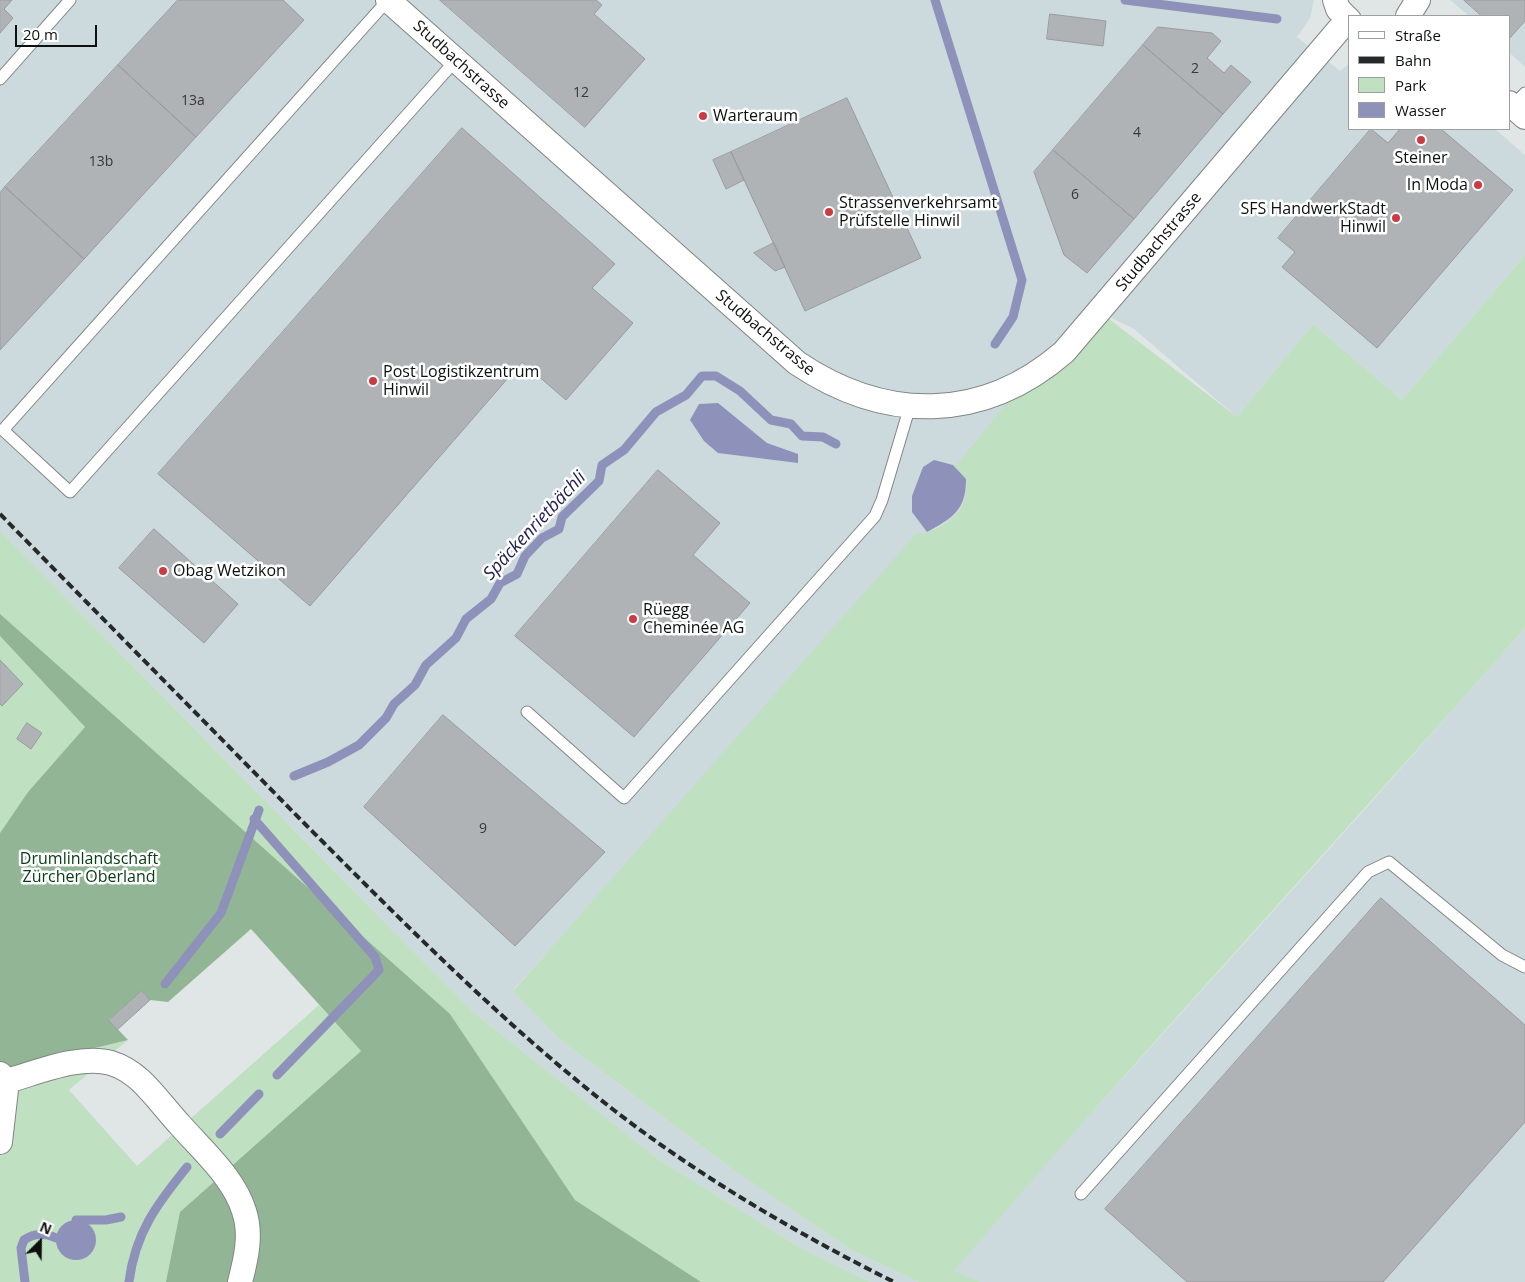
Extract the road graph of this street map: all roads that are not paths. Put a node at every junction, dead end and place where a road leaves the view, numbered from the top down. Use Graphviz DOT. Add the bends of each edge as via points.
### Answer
graph roads {
  1 [pos="70,0"];
  2 [pos="388,0"];
  3 [pos="1335,0"];
  4 [pos="1418,0"];
  5 [pos="1409,15"];
  6 [pos="1348,19"];
  7 [pos="456,60"];
  8 [pos="0,79"];
  9 [pos="910,406"];
  10 [pos="527,712"];
  11 [pos="1525,967"];
  12 [pos="3,1078"];
  13 [pos="0,1142"];
  14 [pos="1081,1194"];
  15 [pos="240,1282"];
  1 -- 8 [label="lane"];
  2 -- 7 [label="street, Studbachstrasse"];
  2 -- 7 [label="lane" via="3,430 70,492"];
  3 -- 6 [label="street" via="1338,9"];
  4 -- 5 [label="street"];
  6 -- 9 [label="street, Studbachstrasse" via="1064,352 1026,380 989,396 955,404"];
  7 -- 9 [label="street, Studbachstrasse" via="797,363 816,376 859,396"];
  9 -- 10 [label="lane" via="882,500 874,516 624,798"];
  11 -- 14 [label="lane" via="1502,955 1389,862 1368,872"];
  12 -- 13 [label="street"];
  12 -- 15 [label="street" via="95,1060 118,1066 140,1080 222,1173 240,1200 248,1236"];
}
